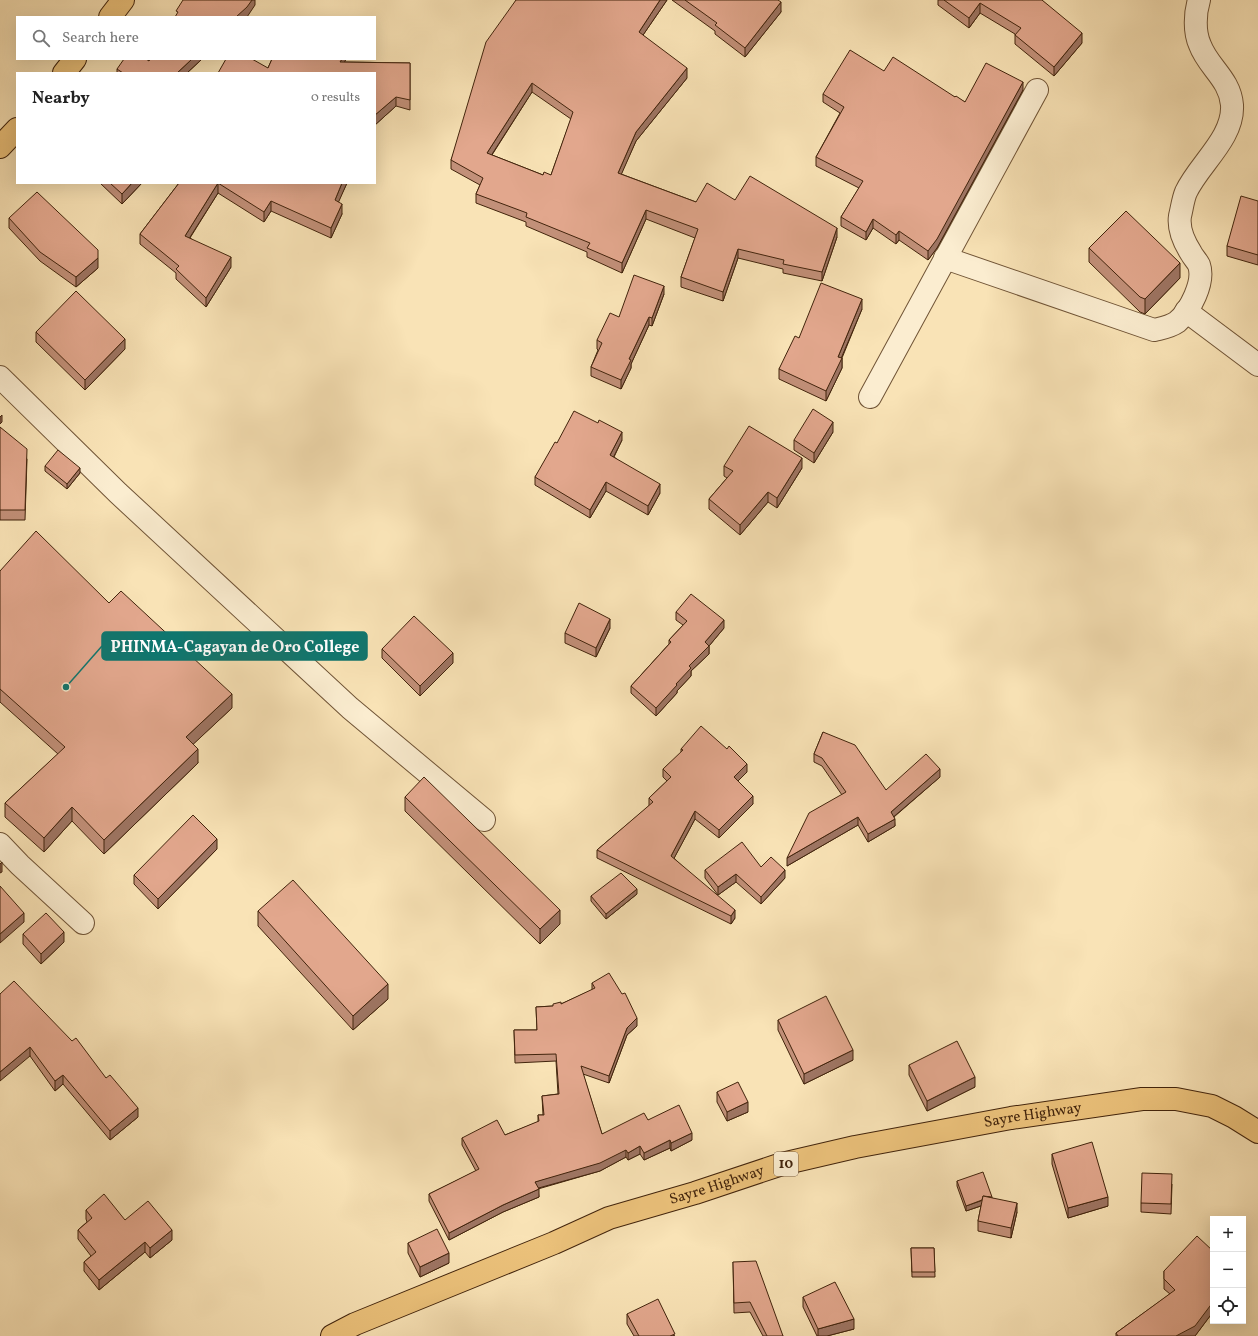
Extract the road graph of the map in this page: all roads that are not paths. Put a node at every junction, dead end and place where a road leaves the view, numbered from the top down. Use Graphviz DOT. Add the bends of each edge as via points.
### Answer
graph roads {
  1 [pos="123,0"];
  2 [pos="1199,0"];
  3 [pos="111,16"];
  4 [pos="74,60"];
  5 [pos="65,72"];
  6 [pos="1037,90"];
  7 [pos="16,130"];
  8 [pos="0,147"];
  9 [pos="945,258"];
  10 [pos="1186,311"];
  11 [pos="1258,365"];
  12 [pos="0,377"];
  13 [pos="870,397"];
  14 [pos="484,820"];
  15 [pos="0,844"];
  16 [pos="83,923"];
  17 [pos="1258,1132"];
  18 [pos="332,1336"];
  1 -- 3 [label="highway"];
  2 -- 10 [label="street" via="1196,28 1199,44 1220,74 1232,105 1230,122 1223,138 1186,193 1180,217 1182,236 1198,265 1201,280"];
  4 -- 5 [label="highway"];
  6 -- 9 [label="street"];
  7 -- 8 [label="highway"];
  9 -- 10 [label="street" via="1154,330 1165,328 1177,321"];
  9 -- 13 [label="street"];
  10 -- 11 [label="street"];
  12 -- 14 [label="street" via="118,493 327,687"];
  15 -- 16 [label="street"];
  17 -- 18 [label="highway, Sayre Highway / 10" via="1212,1106 1176,1099 1142,1098 929,1132 782,1164 608,1218"];
}
